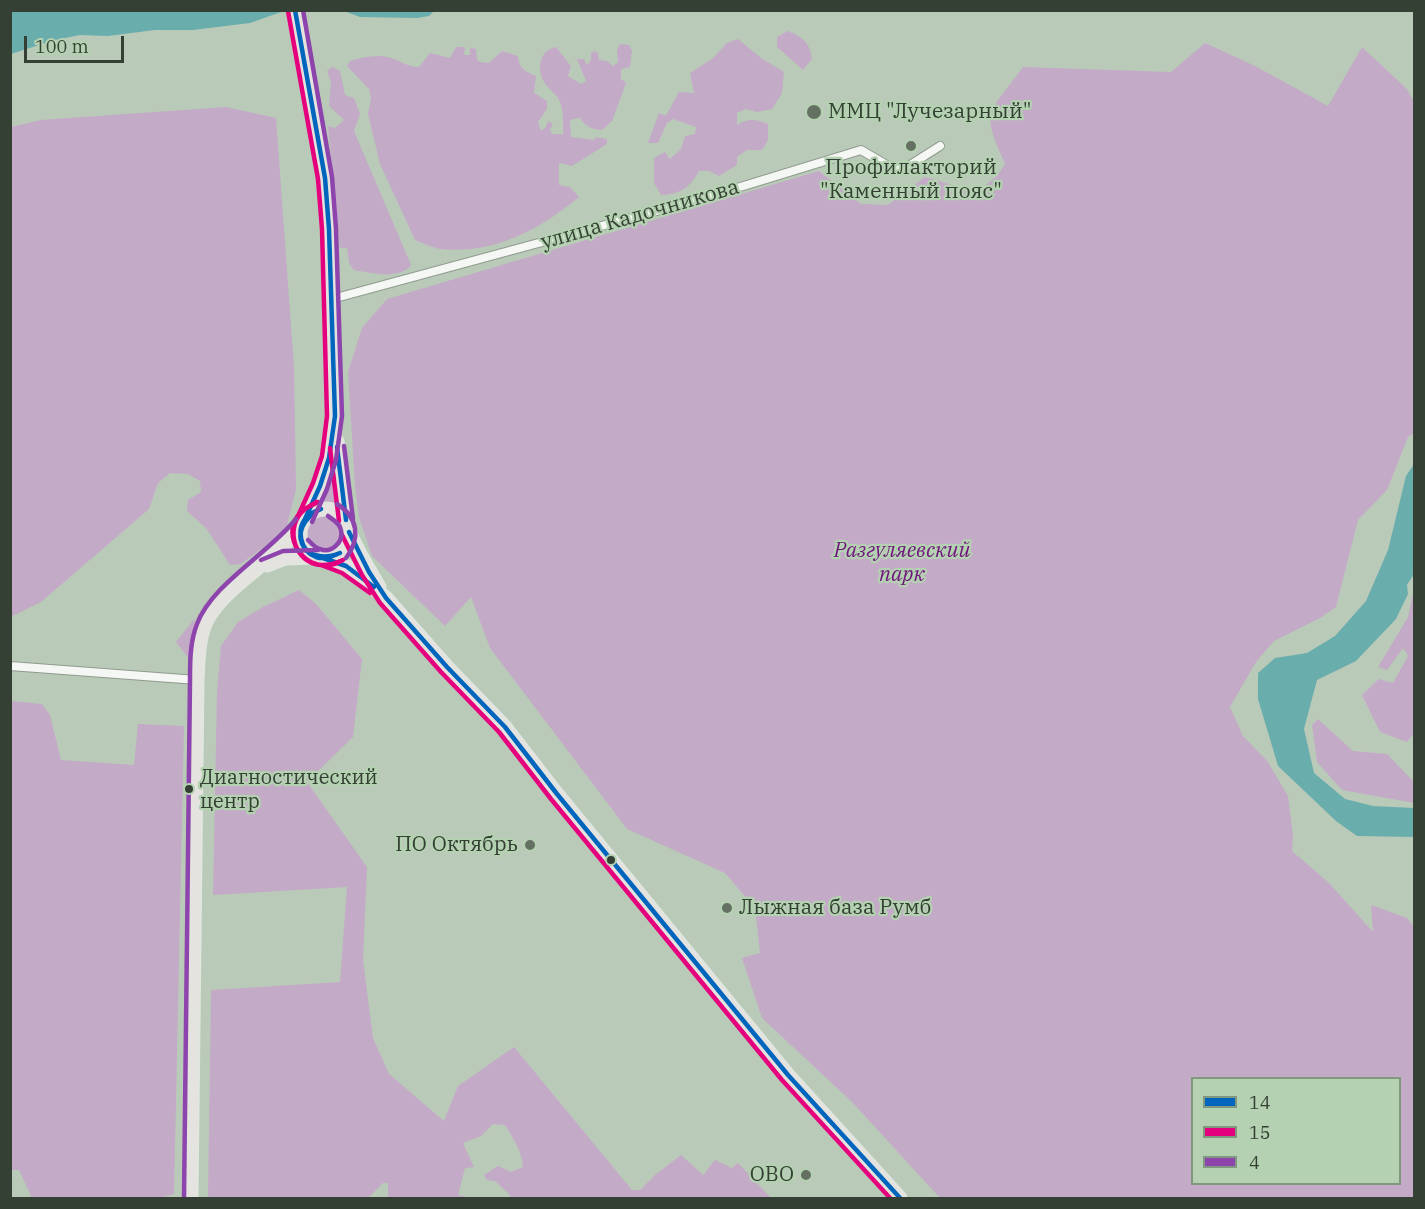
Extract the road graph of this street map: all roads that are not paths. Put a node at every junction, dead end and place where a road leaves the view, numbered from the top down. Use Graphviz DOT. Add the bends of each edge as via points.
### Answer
graph roads {
  1 [pos="295,10"];
  2 [pos="940,146"];
  3 [pos="332,298"];
  4 [pos="335,416"];
  5 [pos="303,521"];
  6 [pos="347,526"];
  7 [pos="321,558"];
  8 [pos="256,571"];
  9 [pos="386,598"];
  10 [pos="10,666"];
  11 [pos="197,680"];
  12 [pos="191,1198"];
  13 [pos="900,1198"];
  1 -- 3 [label="main road" via="322,158"];
  2 -- 3 [label="street, улица Кадочникова" via="907,167 890,167 861,150 700,200"];
  3 -- 4 [label="main road"];
  4 -- 5 [label="main road" via="329,458"];
  4 -- 6 [label="main road"];
  5 -- 6 [label="main road" via="314,511 326,509 337,512"];
  5 -- 7 [label="main road" via="301,541 307,551"];
  5 -- 8 [label="main road" via="292,538"];
  6 -- 7 [label="main road" via="347,543 340,553"];
  6 -- 9 [label="main road"];
  7 -- 8 [label="main road" via="285,558"];
  7 -- 9 [label="main road" via="345,566"];
  8 -- 11 [label="main road" via="208,617"];
  9 -- 13 [label="main road" via="506,727 788,1075"];
  10 -- 11 [label="street"];
  11 -- 12 [label="main road"];
}
